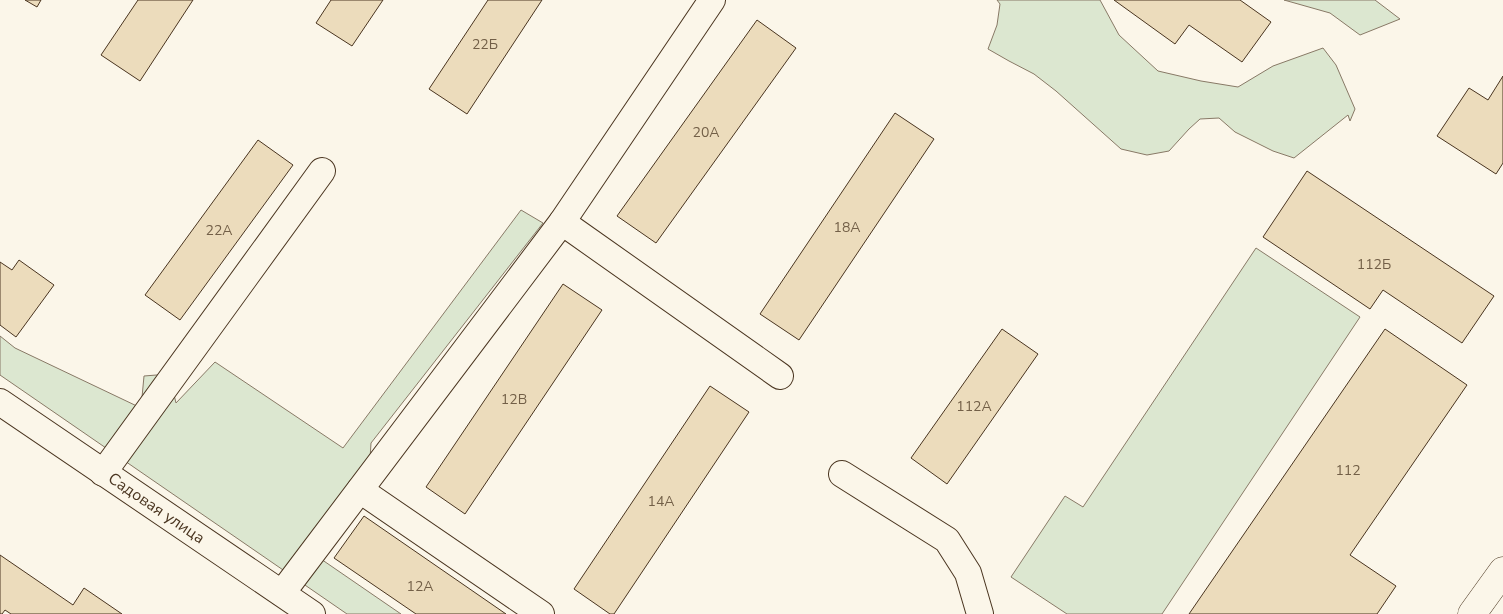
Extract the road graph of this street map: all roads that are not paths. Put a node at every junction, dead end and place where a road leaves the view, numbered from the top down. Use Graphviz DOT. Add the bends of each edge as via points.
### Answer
graph roads {
  1 [pos="712,0"];
  2 [pos="322,171"];
  3 [pos="562,222"];
  4 [pos="780,376"];
  5 [pos="0,402"];
  6 [pos="103,472"];
  7 [pos="842,474"];
  8 [pos="360,490"];
  9 [pos="1503,570"];
  10 [pos="282,593"];
  11 [pos="312,614"];
  12 [pos="541,614"];
  13 [pos="980,614"];
  14 [pos="1472,614"];
  1 -- 3 [label="street"];
  2 -- 6 [label="street"];
  3 -- 4 [label="street"];
  3 -- 8 [label="street"];
  5 -- 6 [label="street, Садовая улица"];
  6 -- 10 [label="street, Садовая улица"];
  7 -- 13 [label="street" via="947,540 968,573"];
  8 -- 10 [label="street"];
  8 -- 12 [label="street"];
  9 -- 14 [label="main road"];
  10 -- 11 [label="street, Садовая улица"];
}
